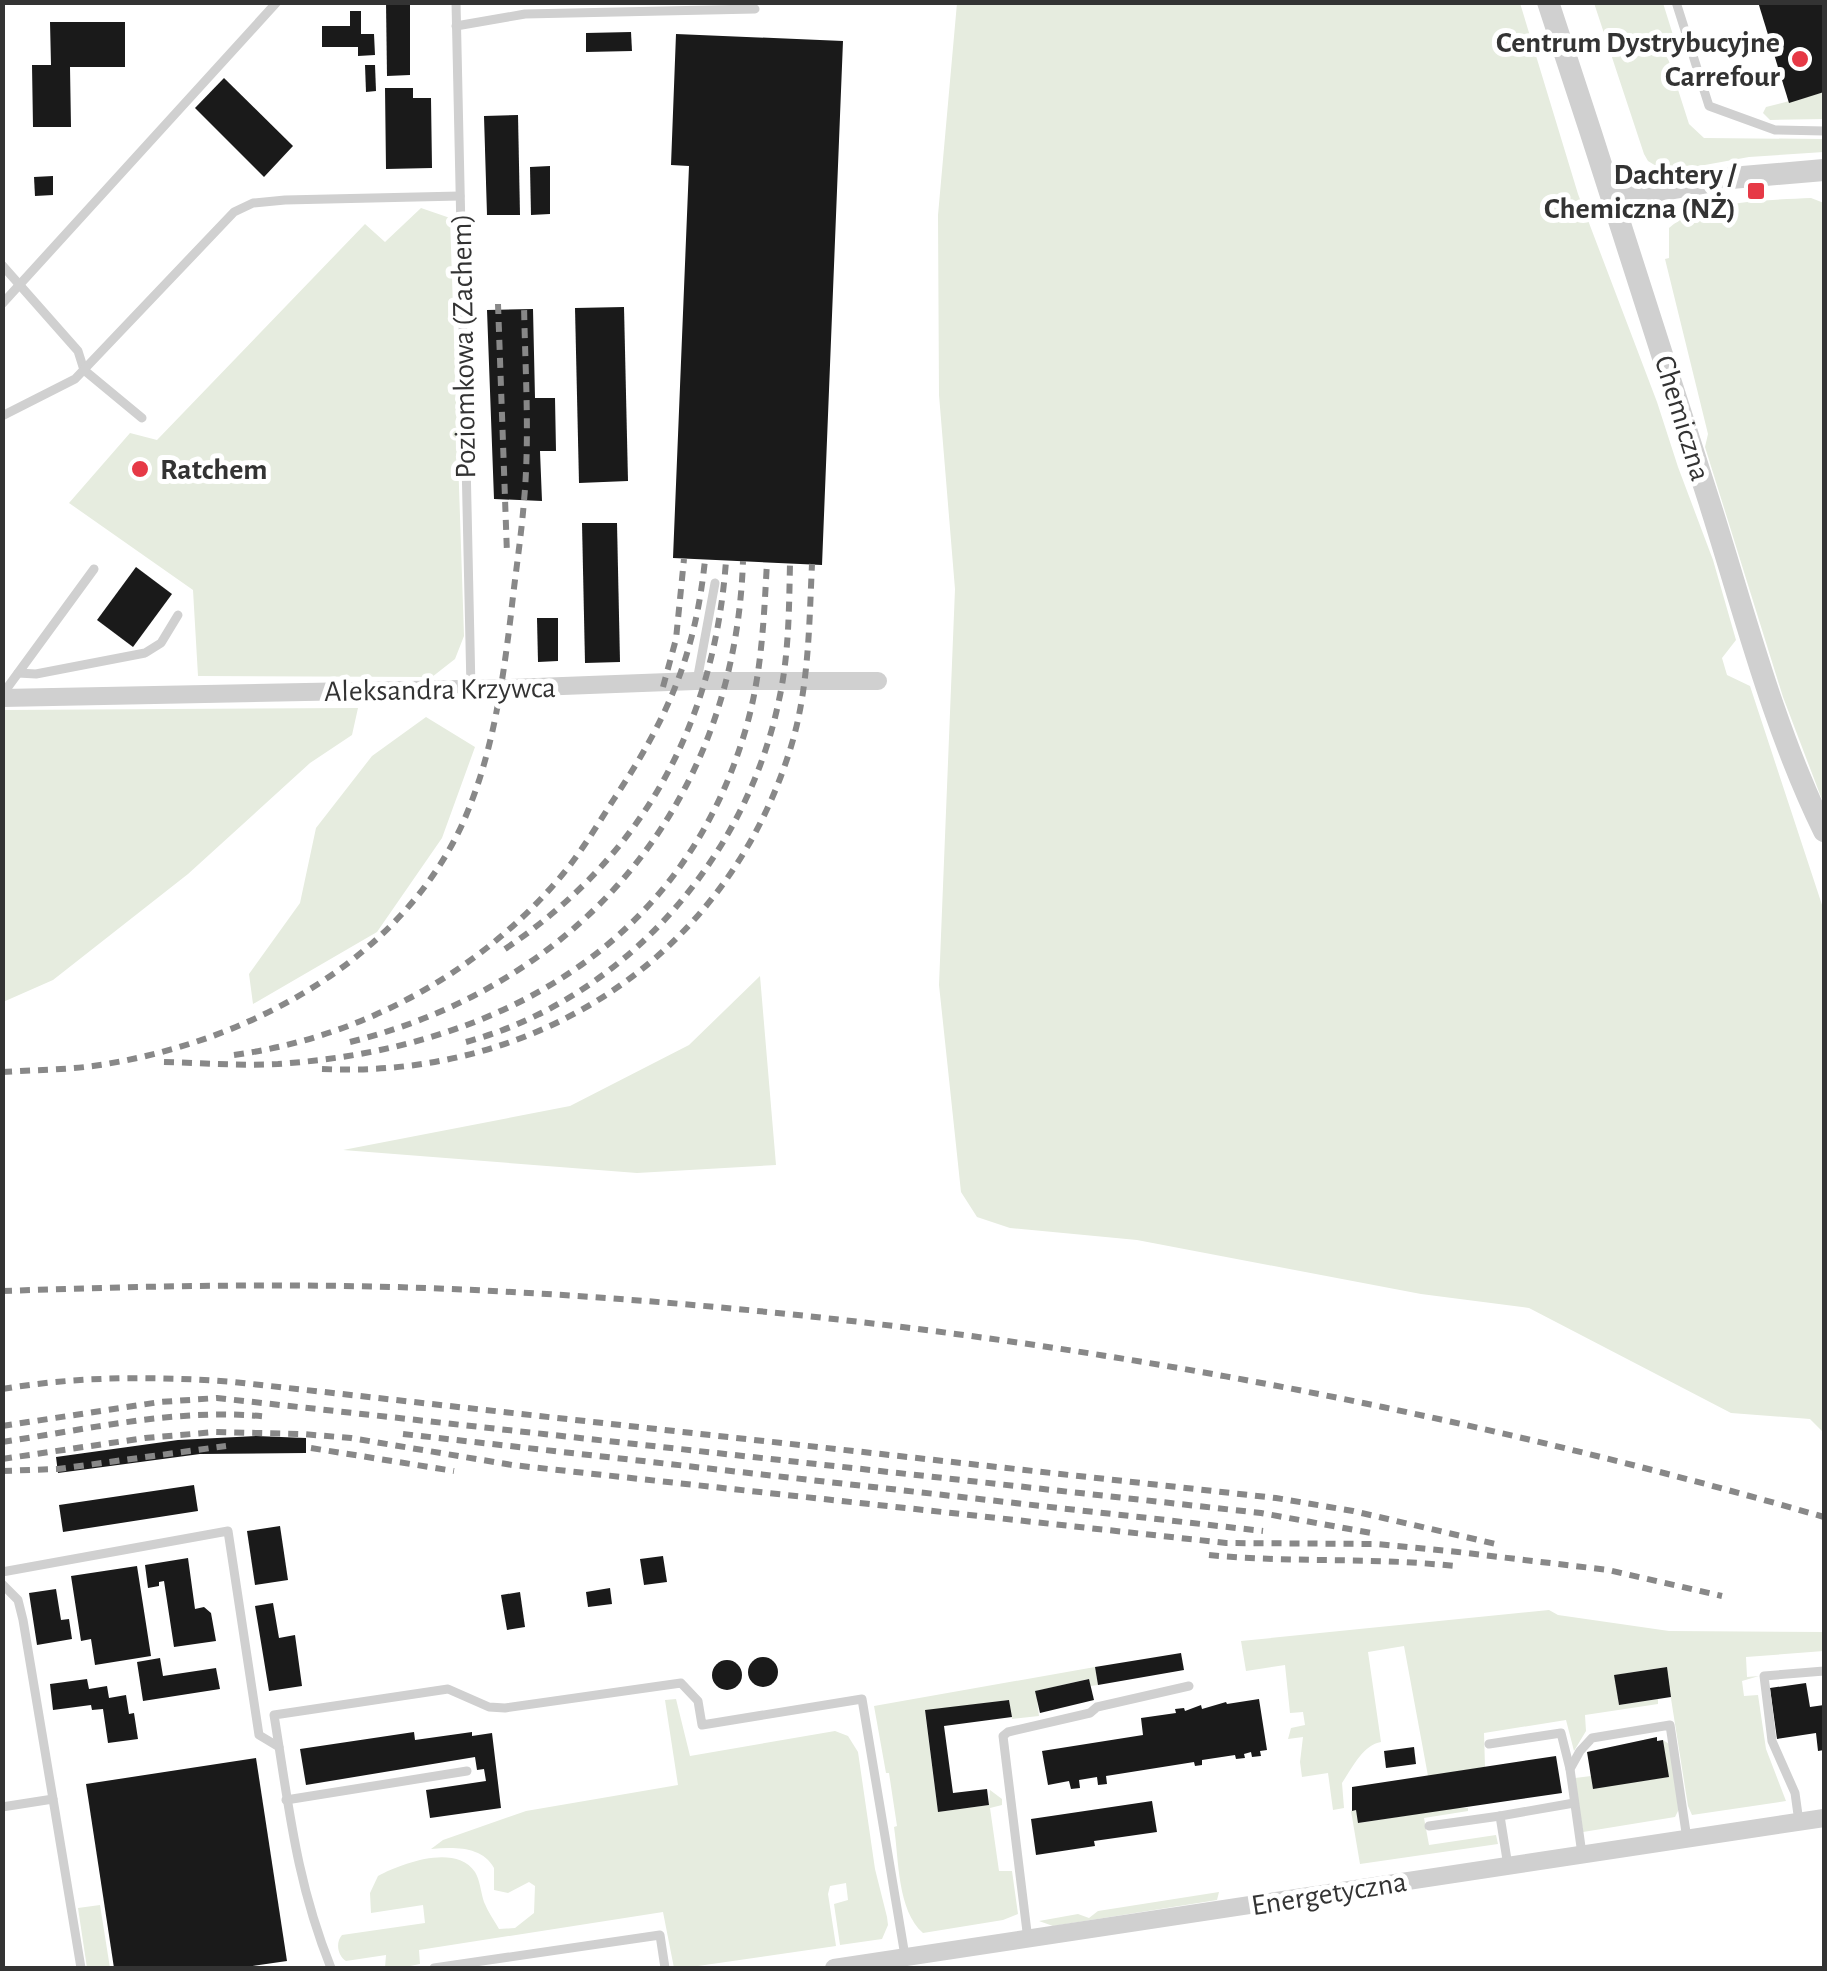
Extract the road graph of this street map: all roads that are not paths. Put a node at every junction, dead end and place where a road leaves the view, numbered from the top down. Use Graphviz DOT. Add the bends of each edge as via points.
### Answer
graph roads {
  1 [pos="277,2"];
  2 [pos="456,2"];
  3 [pos="1548,2"];
  4 [pos="1676,2"];
  5 [pos="755,9"];
  6 [pos="456,26"];
  7 [pos="1824,131"];
  8 [pos="1824,170"];
  9 [pos="460,196"];
  10 [pos="1612,200"];
  11 [pos="2,265"];
  12 [pos="21,283"];
  13 [pos="2,304"];
  14 [pos="84,370"];
  15 [pos="2,416"];
  16 [pos="142,418"];
  17 [pos="94,569"];
  18 [pos="715,583"];
  19 [pos="178,615"];
  20 [pos="18,673"];
  21 [pos="696,681"];
  22 [pos="878,681"];
  23 [pos="471,688"];
  24 [pos="2,696"];
  25 [pos="1824,831"];
  26 [pos="2,1572"];
  27 [pos="2,1584"];
  28 [pos="1824,1671"];
  29 [pos="1189,1686"];
  30 [pos="1489,1744"];
  31 [pos="279,1747"];
  32 [pos="1570,1769"];
  33 [pos="466,1770"];
  34 [pos="53,1799"];
  35 [pos="286,1800"];
  36 [pos="1574,1804"];
  37 [pos="2,1807"];
  38 [pos="1500,1816"];
  39 [pos="1824,1818"];
  40 [pos="1799,1822"];
  41 [pos="1429,1826"];
  42 [pos="1687,1839"];
  43 [pos="1582,1854"];
  44 [pos="1508,1866"];
  45 [pos="1028,1940"];
  46 [pos="906,1958"];
  47 [pos="81,1968"];
  48 [pos="331,1968"];
  49 [pos="434,1968"];
  50 [pos="665,1968"];
  51 [pos="834,1968"];
  1 -- 12 [label="lane"];
  2 -- 6 [label="lane, Poziomkowa (Zachem)"];
  3 -- 10 [label="street, Chemiczna"];
  4 -- 7 [label="lane" via="1709,106 1775,130"];
  5 -- 6 [label="lane" via="525,14"];
  6 -- 9 [label="lane, Poziomkowa (Zachem)"];
  8 -- 10 [label="street" via="1731,178"];
  9 -- 14 [label="lane" via="253,203 234,212"];
  9 -- 23 [label="lane, Poziomkowa (Zachem)"];
  10 -- 25 [label="street, Chemiczna" via="1758,657"];
  11 -- 12 [label="lane"];
  12 -- 13 [label="lane"];
  12 -- 14 [label="lane" via="78,350"];
  14 -- 15 [label="lane"];
  14 -- 16 [label="lane"];
  17 -- 20 [label="lane"];
  18 -- 21 [label="lane"];
  19 -- 20 [label="lane" via="161,643 145,653"];
  20 -- 24 [label="lane"];
  21 -- 22 [label="street, Aleksandra Krzywca"];
  21 -- 23 [label="street, Aleksandra Krzywca"];
  23 -- 24 [label="street, Aleksandra Krzywca"];
  26 -- 31 [label="lane" via="228,1532 259,1735"];
  27 -- 34 [label="lane" via="18,1600"];
  28 -- 40 [label="lane" via="1764,1676 1772,1741 1795,1793"];
  29 -- 45 [label="lane" via="1003,1736"];
  30 -- 32 [label="lane" via="1561,1733"];
  31 -- 35 [label="lane"];
  31 -- 46 [label="lane" via="274,1716 448,1689 505,1708 681,1683 698,1702 702,1725 862,1699"];
  32 -- 36 [label="lane"];
  32 -- 42 [label="lane" via="1592,1738 1670,1726"];
  33 -- 35 [label="lane"];
  34 -- 37 [label="lane"];
  34 -- 47 [label="lane"];
  35 -- 48 [label="lane" via="311,1918"];
  36 -- 38 [label="lane"];
  36 -- 43 [label="lane"];
  38 -- 41 [label="lane"];
  38 -- 44 [label="lane"];
  39 -- 40 [label="street, Energetyczna"];
  40 -- 42 [label="street, Energetyczna"];
  42 -- 43 [label="street, Energetyczna"];
  43 -- 44 [label="street, Energetyczna"];
  44 -- 45 [label="street, Energetyczna"];
  45 -- 46 [label="street, Energetyczna"];
  46 -- 51 [label="street, Energetyczna"];
  49 -- 50 [label="lane" via="660,1935"];
}
